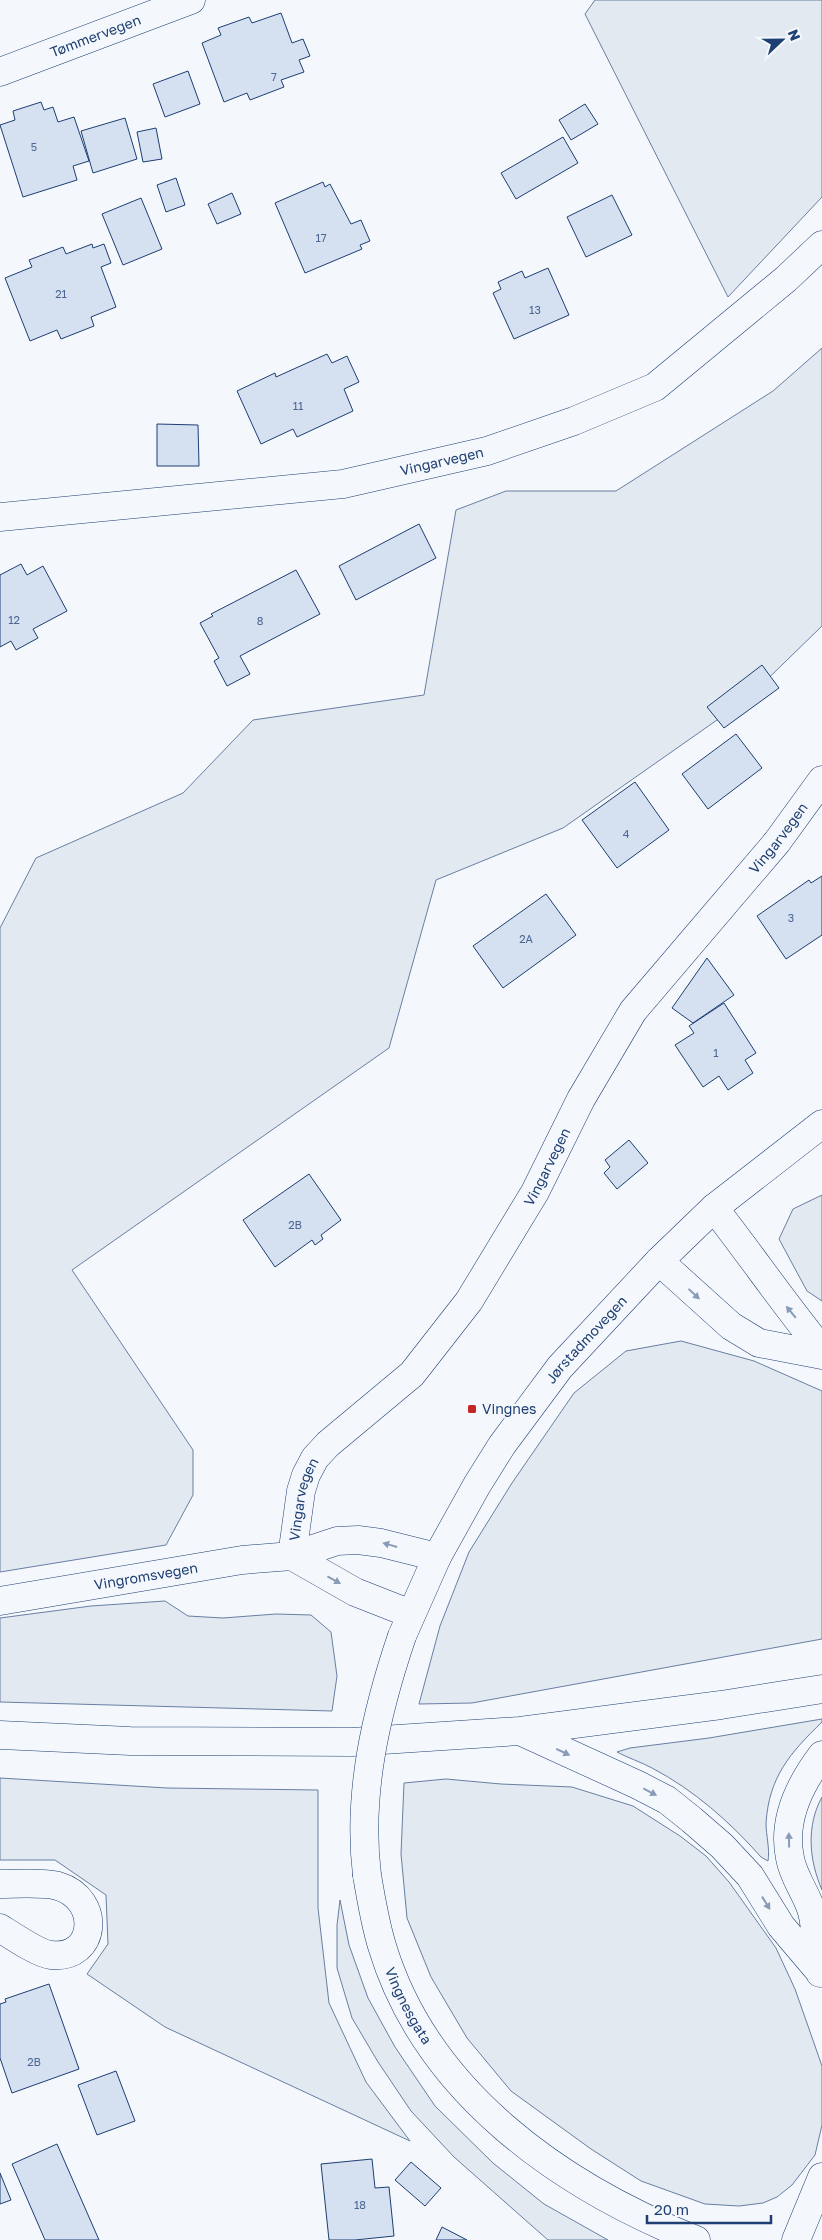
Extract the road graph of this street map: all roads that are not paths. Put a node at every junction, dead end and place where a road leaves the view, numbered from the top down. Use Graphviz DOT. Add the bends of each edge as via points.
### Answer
graph roads {
  1 [pos="191,0"];
  2 [pos="0,72"];
  3 [pos="822,245"];
  4 [pos="0,517"];
  5 [pos="822,780"];
  6 [pos="822,1124"];
  7 [pos="714,1208"];
  8 [pos="659,1261"];
  9 [pos="822,1350"];
  10 [pos="822,1355"];
  11 [pos="292,1556"];
  12 [pos="437,1558"];
  13 [pos="0,1600"];
  14 [pos="406,1625"];
  15 [pos="822,1689"];
  16 [pos="520,1731"];
  17 [pos="0,1735"];
  18 [pos="822,1755"];
  19 [pos="0,1884"];
  20 [pos="0,1928"];
  21 [pos="821,1974"];
  22 [pos="822,2177"];
  23 [pos="696,2240"];
  24 [pos="796,2240"];
  1 -- 2 [label="main road, Tømmervegen"];
  3 -- 4 [label="main road, Vingarvegen" via="786,279 655,387 574,421 487,451 343,484"];
  5 -- 11 [label="main road, Vingarvegen" via="777,842 633,1011 581,1099 535,1192 469,1301 412,1374 315,1458 301,1491"];
  6 -- 7 [label="main road, Jørstadmovegen"];
  7 -- 8 [label="main road, Jørstadmovegen"];
  9 -- 7 [label="main road, one-way"];
  8 -- 10 [label="main road, one-way" via="731,1326 759,1343"];
  8 -- 12 [label="main road, Jørstadmovegen" via="560,1367 529,1408 477,1485"];
  12 -- 11 [label="main road, Vingromsvegen, one-way" via="358,1540 337,1541"];
  11 -- 13 [label="main road, Vingromsvegen" via="232,1561"];
  11 -- 14 [label="main road, one-way"];
  12 -- 14 [label="main road, Jørstadmovegen"];
  14 -- 23 [label="main road, Vingnesgata, bridge" via="387,1679 364,1805 367,1875 374,1916 397,1983 437,2054 492,2117 562,2173 643,2218"];
  15 -- 16 [label="main road"];
  16 -- 17 [label="main road" via="352,1742 130,1741"];
  16 -- 21 [label="main road, one-way" via="667,1800 692,1820 750,1876 781,1926"];
  21 -- 18 [label="main road, one-way" via="812,1912 790,1859 789,1827 795,1800"];
  19 -- 20 [label="main road" via="58,1886 76,1896 87,1910 89,1926 86,1938 76,1948 50,1956"];
  22 -- 24 [label="main road"];
}
